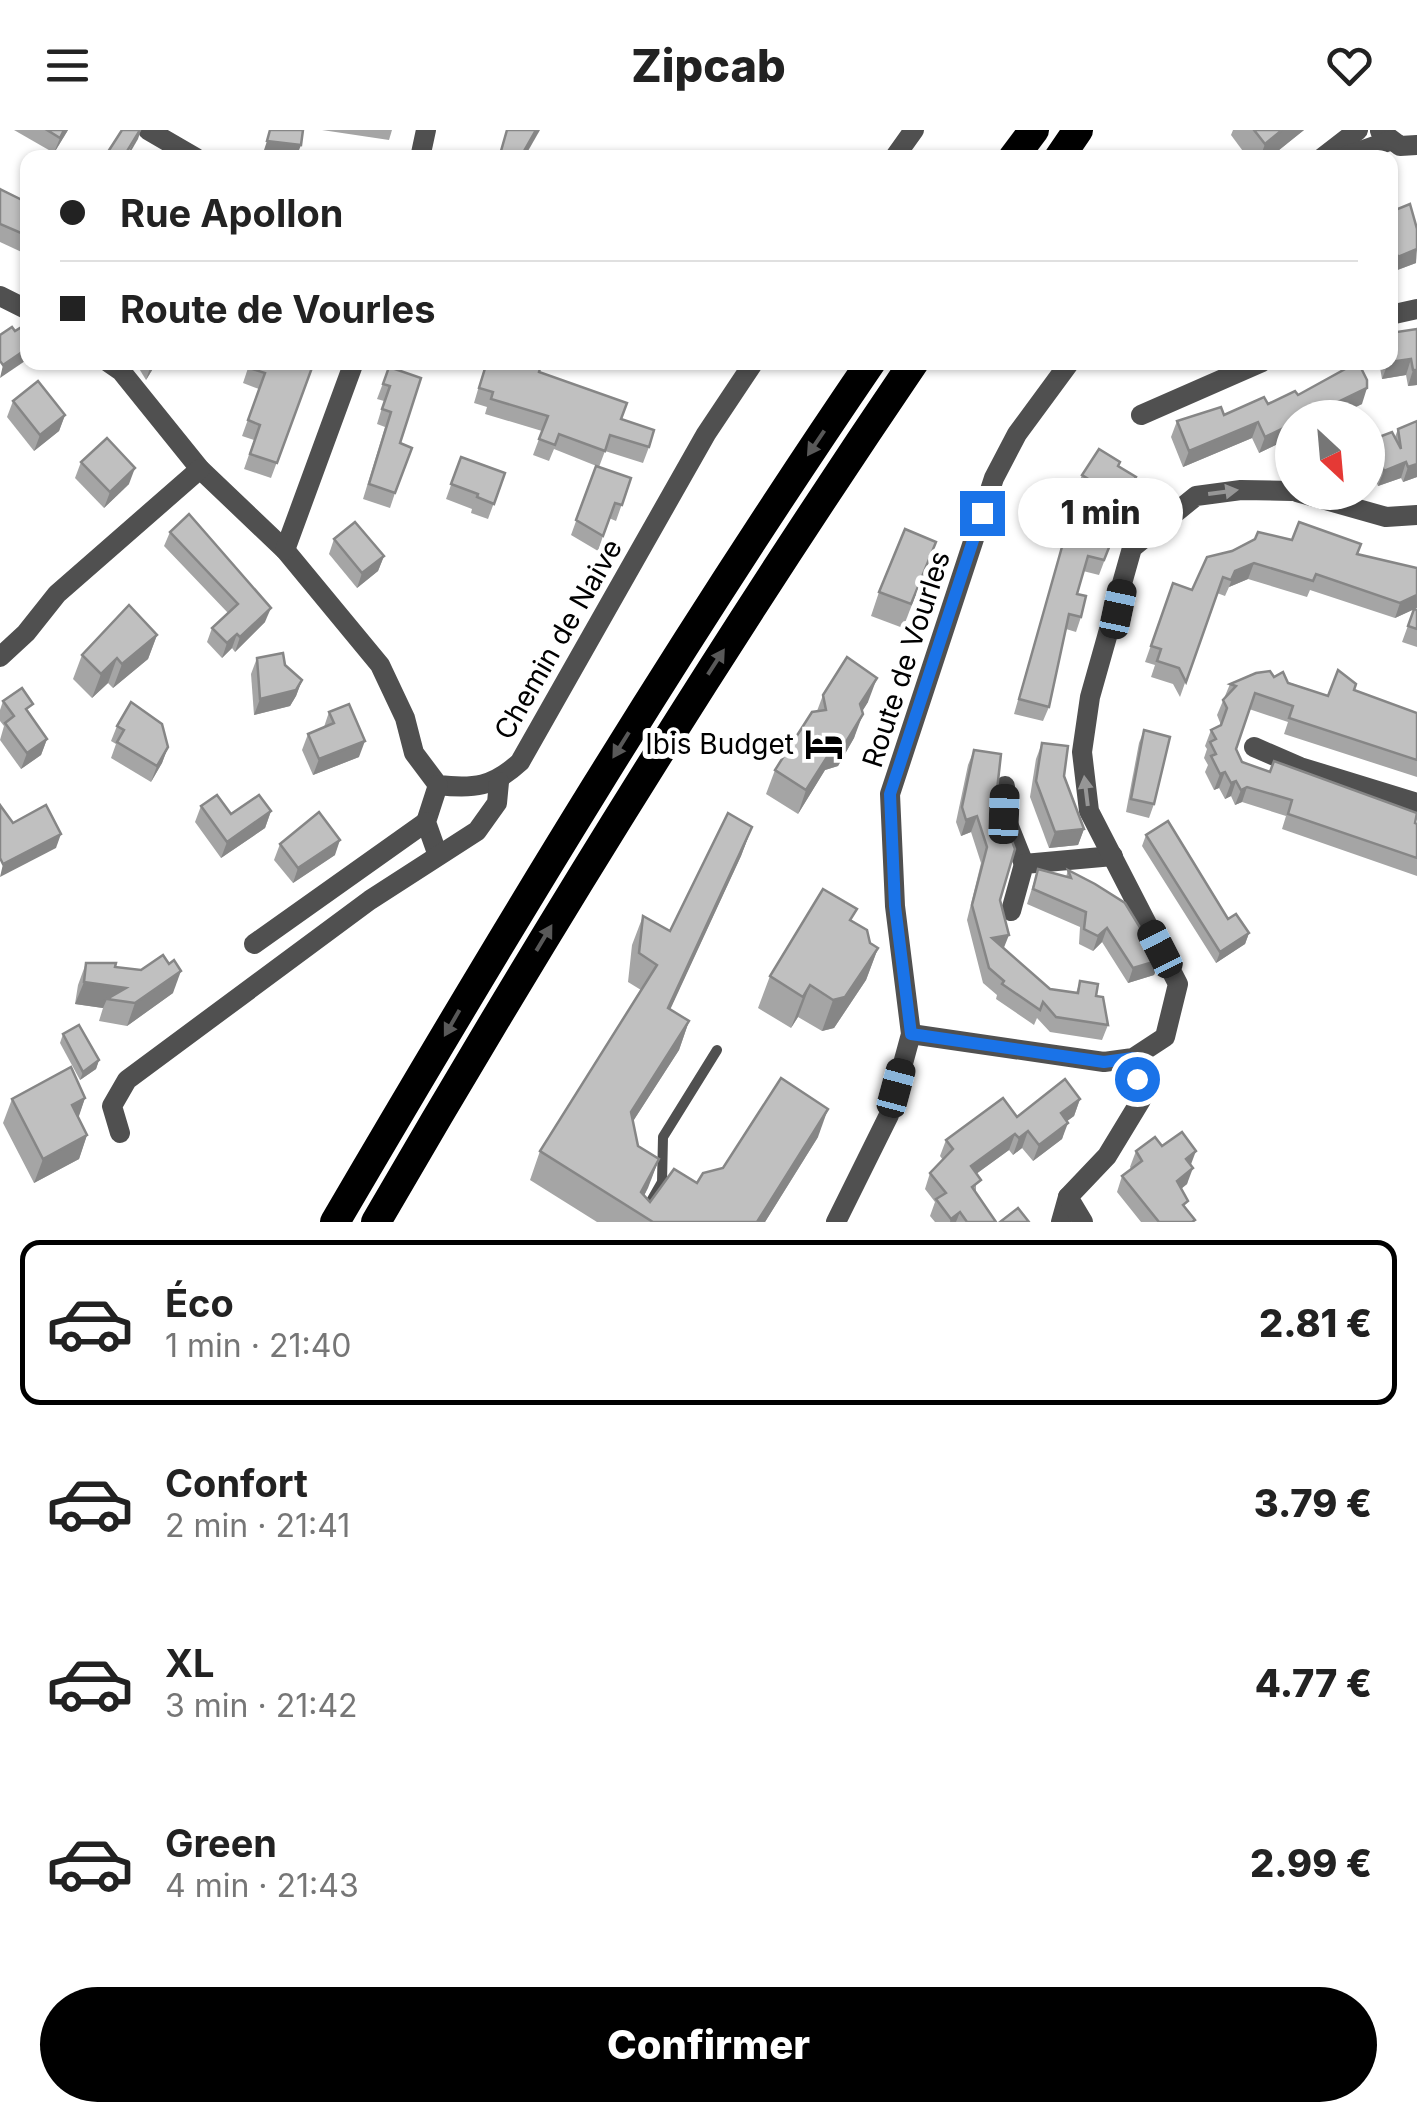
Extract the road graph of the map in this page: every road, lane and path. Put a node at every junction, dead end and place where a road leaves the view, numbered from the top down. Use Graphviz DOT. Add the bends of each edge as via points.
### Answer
graph roads {
  1 [pos="148,130"];
  2 [pos="1358,130"];
  3 [pos="1384,135"];
  4 [pos="1417,145"];
  5 [pos="182,150"];
  6 [pos="1332,150"];
  7 [pos="1356,150"];
  8 [pos="120,370"];
  9 [pos="351,370"];
  10 [pos="749,370"];
  11 [pos="866,370"];
  12 [pos="909,370"];
  13 [pos="1064,370"];
  14 [pos="1243,370"];
  15 [pos="1141,414"];
  16 [pos="200,468"];
  17 [pos="1275,491"];
  18 [pos="1361,510"];
  19 [pos="1417,515"];
  20 [pos="285,550"];
  21 [pos="0,657"];
  22 [pos="1254,747"];
  23 [pos="499,782"];
  24 [pos="438,785"];
  25 [pos="1004,786"];
  26 [pos="1417,803"];
  27 [pos="426,822"];
  28 [pos="436,853"];
  29 [pos="1113,856"];
  30 [pos="1024,864"];
  31 [pos="1012,911"];
  32 [pos="254,944"];
  33 [pos="911,1034"];
  34 [pos="717,1050"];
  35 [pos="1133,1058"];
  36 [pos="440,1112"];
  37 [pos="120,1132"];
  38 [pos="1068,1197"];
  39 [pos="335,1222"];
  40 [pos="376,1222"];
  41 [pos="398,1222"];
  42 [pos="639,1222"];
  43 [pos="836,1222"];
  44 [pos="1061,1222"];
  45 [pos="1084,1222"];
  1 -- 5 [label="street"];
  2 -- 6 [label="street"];
  3 -- 4 [label="street"];
  3 -- 7 [label="street"];
  8 -- 16 [label="street"];
  9 -- 20 [label="street"];
  10 -- 23 [label="street, Chemin de Naive" via="520,762"];
  11 -- 39 [label="highway, one-way" via="755,532 536,879"];
  36 -- 12 [label="highway, one-way" via="610,828"];
  13 -- 33 [label="street, Route de Vourles" via="994,478 890,794"];
  14 -- 15 [label="street"];
  16 -- 20 [label="street"];
  16 -- 21 [label="street" via="57,594"];
  29 -- 17 [label="street, one-way" via="1089,811 1082,752 1090,698 1132,548 1196,496"];
  18 -- 19 [label="street"];
  20 -- 24 [label="street" via="380,665 414,754"];
  22 -- 26 [label="street"];
  23 -- 24 [label="street, Chemin de Naive" via="472,789"];
  23 -- 28 [label="street" via="496,803 476,832"];
  24 -- 27 [label="street"];
  25 -- 30 [label="street" via="1004,814"];
  27 -- 28 [label="street"];
  27 -- 32 [label="street"];
  28 -- 37 [label="street" via="127,1080 112,1106"];
  29 -- 30 [label="street"];
  29 -- 35 [label="street" via="1178,984 1165,1037"];
  30 -- 31 [label="street"];
  33 -- 35 [label="street" via="1104,1062"];
  33 -- 43 [label="street, Route de Vourles" via="889,1115"];
  34 -- 42 [label="lane" via="663,1137 662,1182"];
  35 -- 38 [label="street" via="1141,1100 1107,1156"];
  36 -- 40 [label="highway"];
  36 -- 41 [label="highway" via="438,1152"];
  38 -- 44 [label="street"];
  38 -- 45 [label="street"];
}
